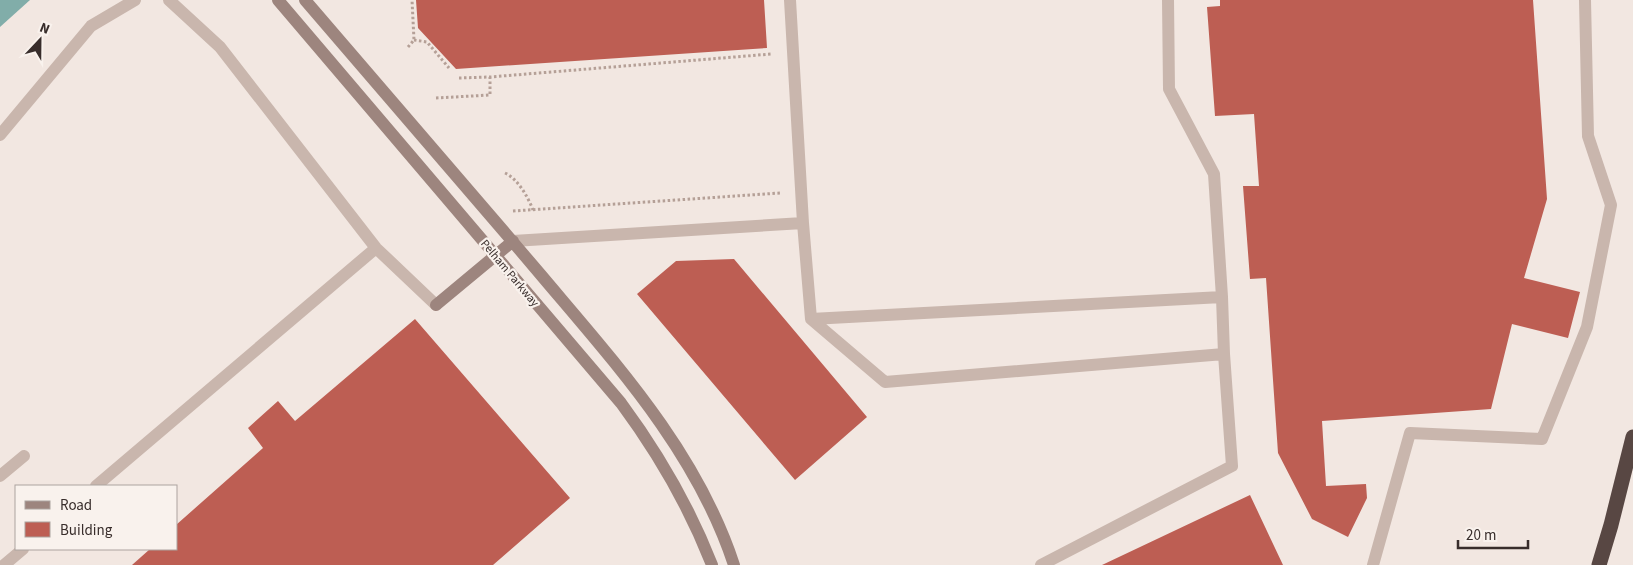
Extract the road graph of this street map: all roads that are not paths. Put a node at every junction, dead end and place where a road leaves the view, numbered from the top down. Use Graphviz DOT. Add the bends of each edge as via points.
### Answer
graph roads {
  1 [pos="135,0"];
  2 [pos="169,0"];
  3 [pos="278,0"];
  4 [pos="305,0"];
  5 [pos="790,0"];
  6 [pos="1168,0"];
  7 [pos="1585,0"];
  8 [pos="0,135"];
  9 [pos="803,223"];
  10 [pos="512,241"];
  11 [pos="376,248"];
  12 [pos="495,255"];
  13 [pos="1222,297"];
  14 [pos="436,305"];
  15 [pos="811,318"];
  16 [pos="1224,354"];
  17 [pos="1633,437"];
  18 [pos="24,456"];
  19 [pos="0,476"];
  20 [pos="97,485"];
  21 [pos="22,550"];
  22 [pos="4,565"];
  23 [pos="712,565"];
  24 [pos="734,565"];
  25 [pos="1041,565"];
  26 [pos="1374,565"];
  27 [pos="1599,565"];
  1 -- 8 [label="lane" via="91,26"];
  2 -- 11 [label="lane" via="220,48"];
  3 -- 12 [label="main road, Pelham Parkway"];
  4 -- 10 [label="main road, Pelham Parkway"];
  5 -- 9 [label="lane"];
  6 -- 13 [label="lane" via="1169,89 1214,174"];
  7 -- 26 [label="lane" via="1588,136 1611,205 1587,327 1542,439 1410,433"];
  9 -- 10 [label="lane"];
  9 -- 15 [label="lane"];
  10 -- 12 [label="main road"];
  10 -- 24 [label="main road, Pelham Parkway" via="642,396 693,474"];
  11 -- 14 [label="lane"];
  11 -- 20 [label="lane"];
  12 -- 14 [label="main road"];
  12 -- 23 [label="main road, Pelham Parkway" via="646,436 688,510"];
  13 -- 15 [label="lane"];
  13 -- 16 [label="lane"];
  15 -- 16 [label="lane" via="885,382"];
  16 -- 25 [label="lane" via="1232,466"];
  17 -- 27 [label="highway"];
  18 -- 19 [label="lane"];
  21 -- 22 [label="lane"];
}
